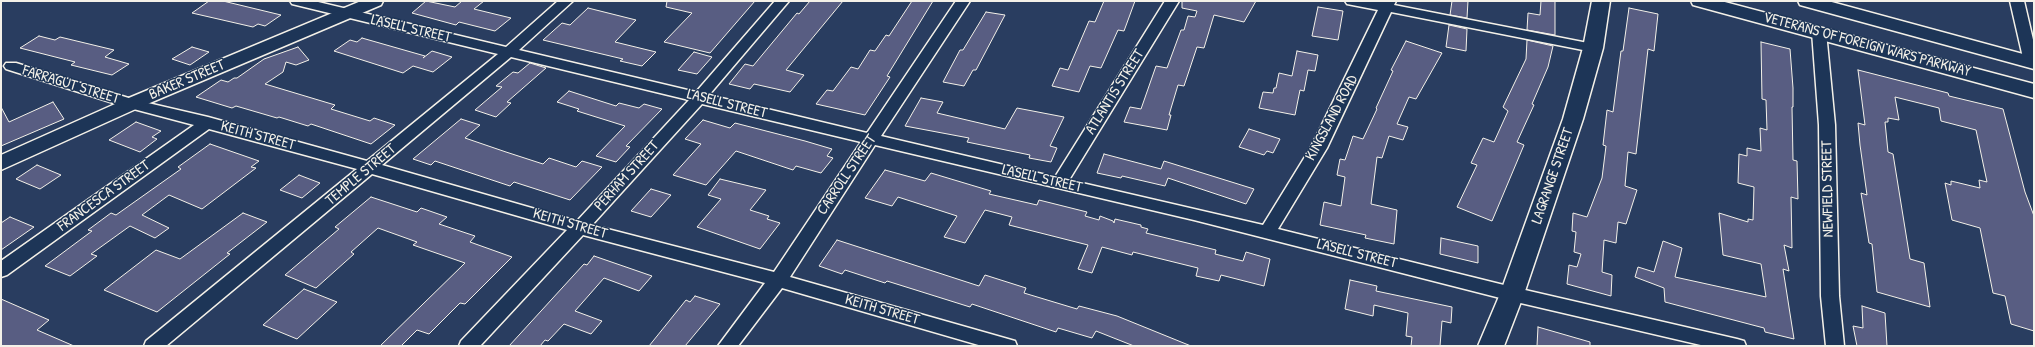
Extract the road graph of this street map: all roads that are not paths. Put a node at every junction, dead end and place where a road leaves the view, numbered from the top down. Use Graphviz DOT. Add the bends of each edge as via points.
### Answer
graph roads {
  1 [pos="296,1"];
  2 [pos="375,1"];
  3 [pos="566,1"];
  4 [pos="782,1"];
  5 [pos="963,1"];
  6 [pos="1172,1"];
  7 [pos="1352,1"];
  8 [pos="1601,1"];
  9 [pos="1700,1"];
  10 [pos="2017,1"];
  11 [pos="1819,2"];
  12 [pos="1388,4"];
  13 [pos="346,13"];
  14 [pos="1819,32"];
  15 [pos="1593,48"];
  16 [pos="510,52"];
  17 [pos="2032,63"];
  18 [pos="11,66"];
  19 [pos="2034,90"];
  20 [pos="700,97"];
  21 [pos="131,104"];
  22 [pos="208,122"];
  23 [pos="871,140"];
  24 [pos="1,163"];
  25 [pos="370,167"];
  26 [pos="1060,183"];
  27 [pos="580,228"];
  28 [pos="1267,232"];
  29 [pos="1,270"];
  30 [pos="778,280"];
  31 [pos="1512,294"];
  32 [pos="987,343"];
  33 [pos="153,346"];
  34 [pos="468,346"];
  35 [pos="727,346"];
  36 [pos="1008,346"];
  37 [pos="1492,346"];
  38 [pos="1737,346"];
  39 [pos="1835,346"];
  1 -- 13 [label="street, LASELL STREET"];
  2 -- 13 [label="street, BAKER STREET"];
  3 -- 16 [label="street, TEMPLE STREET"];
  4 -- 20 [label="street, PERHAM STREET"];
  5 -- 23 [label="street, CARROLL STREET"];
  6 -- 26 [label="street, ATLANTIS STREET"];
  7 -- 12 [label="street"];
  8 -- 15 [label="main road, LAGRANGE STREET"];
  9 -- 14 [label="main road, VETERANS OF FOREIGN WARS PARKWAY"];
  10 -- 17 [label="street"];
  11 -- 17 [label="main road, VETERANS OF FOREIGN WARS PARKWAY"];
  12 -- 15 [label="street"];
  12 -- 28 [label="street, KINGSLAND ROAD" via="1319,148"];
  13 -- 16 [label="street, LASELL STREET"];
  13 -- 21 [label="street, BAKER STREET"];
  14 -- 19 [label="main road, VETERANS OF FOREIGN WARS PARKWAY"];
  14 -- 39 [label="street, NEWFIELD STREET" via="1827,124 1830,296"];
  15 -- 31 [label="main road, LAGRANGE STREET" via="1573,119"];
  16 -- 20 [label="street, LASELL STREET"];
  16 -- 25 [label="street, TEMPLE STREET"];
  18 -- 21 [label="street, FARRAGUT STREET"];
  20 -- 23 [label="street, LASELL STREET"];
  20 -- 27 [label="street, PERHAM STREET"];
  21 -- 22 [label="street, KEITH STREET"];
  21 -- 24 [label="street, BAKER STREET"];
  22 -- 25 [label="street, KEITH STREET"];
  22 -- 29 [label="street, FRANCESCA STREET"];
  23 -- 26 [label="street, LASELL STREET"];
  23 -- 30 [label="street, CARROLL STREET"];
  25 -- 27 [label="street, KEITH STREET"];
  25 -- 33 [label="street, TEMPLE STREET"];
  26 -- 28 [label="street, LASELL STREET"];
  27 -- 30 [label="street, KEITH STREET"];
  27 -- 34 [label="street, PERHAM STREET"];
  28 -- 31 [label="street, LASELL STREET"];
  30 -- 32 [label="street, KEITH STREET"];
  30 -- 35 [label="street, CARROLL STREET"];
  31 -- 37 [label="main road, LAGRANGE STREET"];
  31 -- 38 [label="street, LASELL STREET"];
  32 -- 36 [label="street, KEITH STREET"];
}
